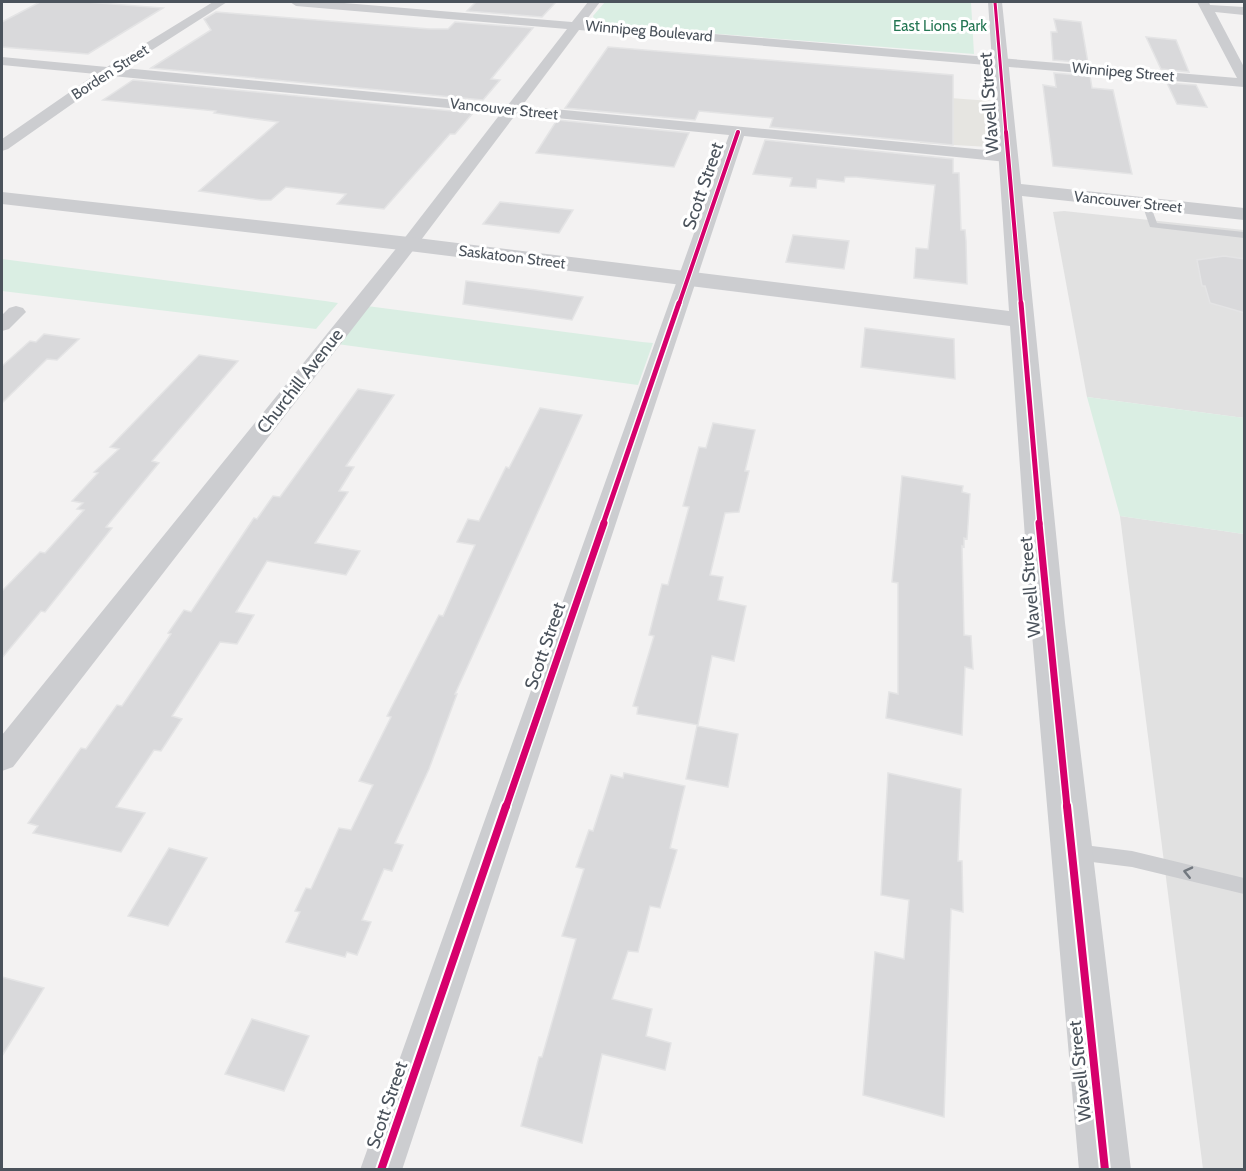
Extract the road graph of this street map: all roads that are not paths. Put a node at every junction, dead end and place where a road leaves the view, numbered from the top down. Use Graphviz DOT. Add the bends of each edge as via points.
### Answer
graph roads {
  1 [pos="221,2"];
  2 [pos="296,2"];
  3 [pos="594,2"];
  4 [pos="995,2"];
  5 [pos="1205,5"];
  6 [pos="1245,11"];
  7 [pos="576,25"];
  8 [pos="2,61"];
  9 [pos="1001,62"];
  10 [pos="110,71"];
  11 [pos="1245,81"];
  12 [pos="512,110"];
  13 [pos="738,132"];
  14 [pos="2,146"];
  15 [pos="1007,157"];
  16 [pos="1012,189"];
  17 [pos="2,198"];
  18 [pos="1146,204"];
  19 [pos="1245,214"];
  20 [pos="1245,235"];
  21 [pos="409,244"];
  22 [pos="688,279"];
  23 [pos="1023,320"];
  24 [pos="2,758"];
  25 [pos="1072,851"];
  26 [pos="1245,886"];
  27 [pos="381,1170"];
  28 [pos="1105,1170"];
  1 -- 10 [label="street, Borden Street"];
  2 -- 7 [label="street, Winnipeg Boulevard"];
  3 -- 7 [label="street, Churchill Avenue"];
  4 -- 9 [label="street, Wavell Street"];
  5 -- 6 [label="street"];
  5 -- 11 [label="street"];
  7 -- 9 [label="street, Winnipeg Boulevard"];
  7 -- 12 [label="street, Churchill Avenue"];
  8 -- 10 [label="street, Vancouver Street"];
  9 -- 11 [label="street, Winnipeg Street"];
  9 -- 15 [label="street, Wavell Street"];
  10 -- 12 [label="street, Vancouver Street"];
  10 -- 14 [label="street, Borden Street"];
  12 -- 13 [label="street, Vancouver Street"];
  12 -- 21 [label="street, Churchill Avenue"];
  13 -- 15 [label="street, Vancouver Street"];
  13 -- 22 [label="street, Scott Street"];
  15 -- 16 [label="street, Wavell Street"];
  16 -- 18 [label="street, Vancouver Street"];
  16 -- 23 [label="street, Wavell Street"];
  17 -- 21 [label="street, Saskatoon Street"];
  18 -- 19 [label="street, Vancouver Street"];
  18 -- 20 [label="lane" via="1153,225"];
  21 -- 22 [label="street, Saskatoon Street"];
  21 -- 24 [label="street, Churchill Avenue"];
  22 -- 23 [label="street, Saskatoon Street"];
  22 -- 27 [label="street, Scott Street"];
  23 -- 25 [label="street, Wavell Street"];
  26 -- 25 [label="lane, one-way" via="1132,859"];
  25 -- 28 [label="street, Wavell Street"];
}
